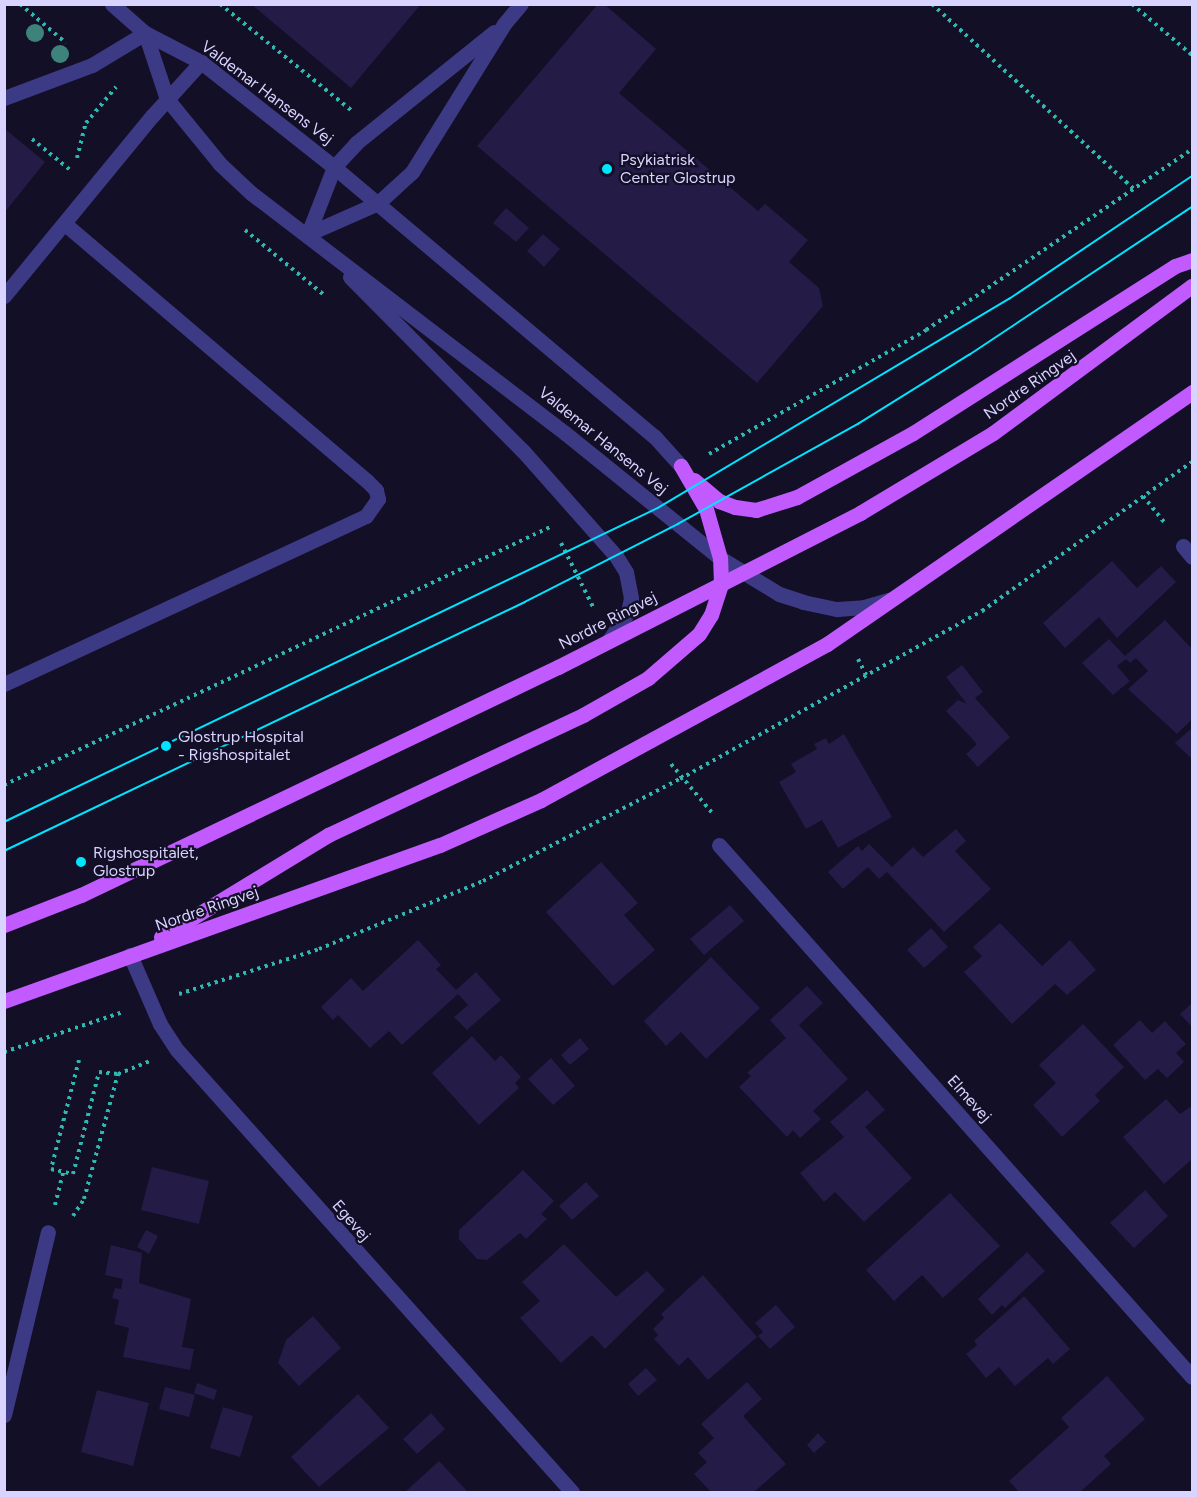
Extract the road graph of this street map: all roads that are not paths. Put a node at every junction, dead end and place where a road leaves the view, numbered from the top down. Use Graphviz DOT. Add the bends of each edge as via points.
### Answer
graph roads {
  1 [pos="112,4"];
  2 [pos="521,4"];
  3 [pos="504,24"];
  4 [pos="145,33"];
  5 [pos="201,62"];
  6 [pos="4,98"];
  7 [pos="167,99"];
  8 [pos="334,167"];
  9 [pos="378,203"];
  10 [pos="65,224"];
  11 [pos="308,234"];
  12 [pos="1192,260"];
  13 [pos="1192,286"];
  14 [pos="4,296"];
  15 [pos="1192,392"];
  16 [pos="681,466"];
  17 [pos="720,558"];
  18 [pos="743,573"];
  19 [pos="721,584"];
  20 [pos="901,596"];
  21 [pos="609,640"];
  22 [pos="4,684"];
  23 [pos="719,845"];
  24 [pos="4,925"];
  25 [pos="130,955"];
  26 [pos="4,1001"];
  27 [pos="48,1232"];
  28 [pos="1192,1377"];
  29 [pos="4,1415"];
  30 [pos="572,1492"];
  1 -- 4 [label="street, Valdemar Hansens Vej"];
  2 -- 3 [label="street, Valdemar Hansens Vej"];
  3 -- 8 [label="street, Valdemar Hansens Vej" via="356,143"];
  3 -- 9 [label="street, Valdemar Hansens Vej" via="412,172"];
  4 -- 5 [label="street, Valdemar Hansens Vej"];
  4 -- 6 [label="street" via="92,65"];
  4 -- 7 [label="street, Valdemar Hansens Vej"];
  5 -- 7 [label="street"];
  5 -- 8 [label="street, Valdemar Hansens Vej"];
  7 -- 10 [label="street"];
  7 -- 11 [label="street, Valdemar Hansens Vej" via="220,164 251,193"];
  8 -- 9 [label="street, Valdemar Hansens Vej"];
  8 -- 11 [label="street, Valdemar Hansens Vej"];
  9 -- 11 [label="street, Valdemar Hansens Vej"];
  9 -- 16 [label="street, Valdemar Hansens Vej" via="654,436"];
  10 -- 14 [label="street"];
  10 -- 22 [label="street" via="367,481 378,499 366,516"];
  11 -- 17 [label="street, Valdemar Hansens Vej"];
  11 -- 21 [label="street, Valdemar Hansens Vej" via="523,451 601,536 626,572 631,598 628,612"];
  12 -- 16 [label="main road" via="1175,266 913,433 797,497 756,510 735,507 719,501"];
  13 -- 18 [label="main road, Nordre Ringvej" via="993,433 860,513"];
  15 -- 20 [label="main road, Nordre Ringvej"];
  16 -- 17 [label="main road" via="706,509"];
  17 -- 18 [label="street, Valdemar Hansens Vej"];
  17 -- 19 [label="main road"];
  18 -- 19 [label="main road, Nordre Ringvej"];
  18 -- 20 [label="street, Valdemar Hansens Vej" via="779,594 837,609 864,607"];
  19 -- 21 [label="main road, Nordre Ringvej"];
  19 -- 25 [label="main road" via="711,615 699,634 648,678 583,715 328,835"];
  20 -- 25 [label="main road, Nordre Ringvej" via="827,644 541,800 440,846"];
  21 -- 24 [label="main road, Nordre Ringvej" via="81,895"];
  23 -- 28 [label="street, Elmevej"];
  25 -- 26 [label="main road, Nordre Ringvej"];
  25 -- 30 [label="street, Egevej" via="160,1024 177,1050"];
  27 -- 29 [label="street"];
}
